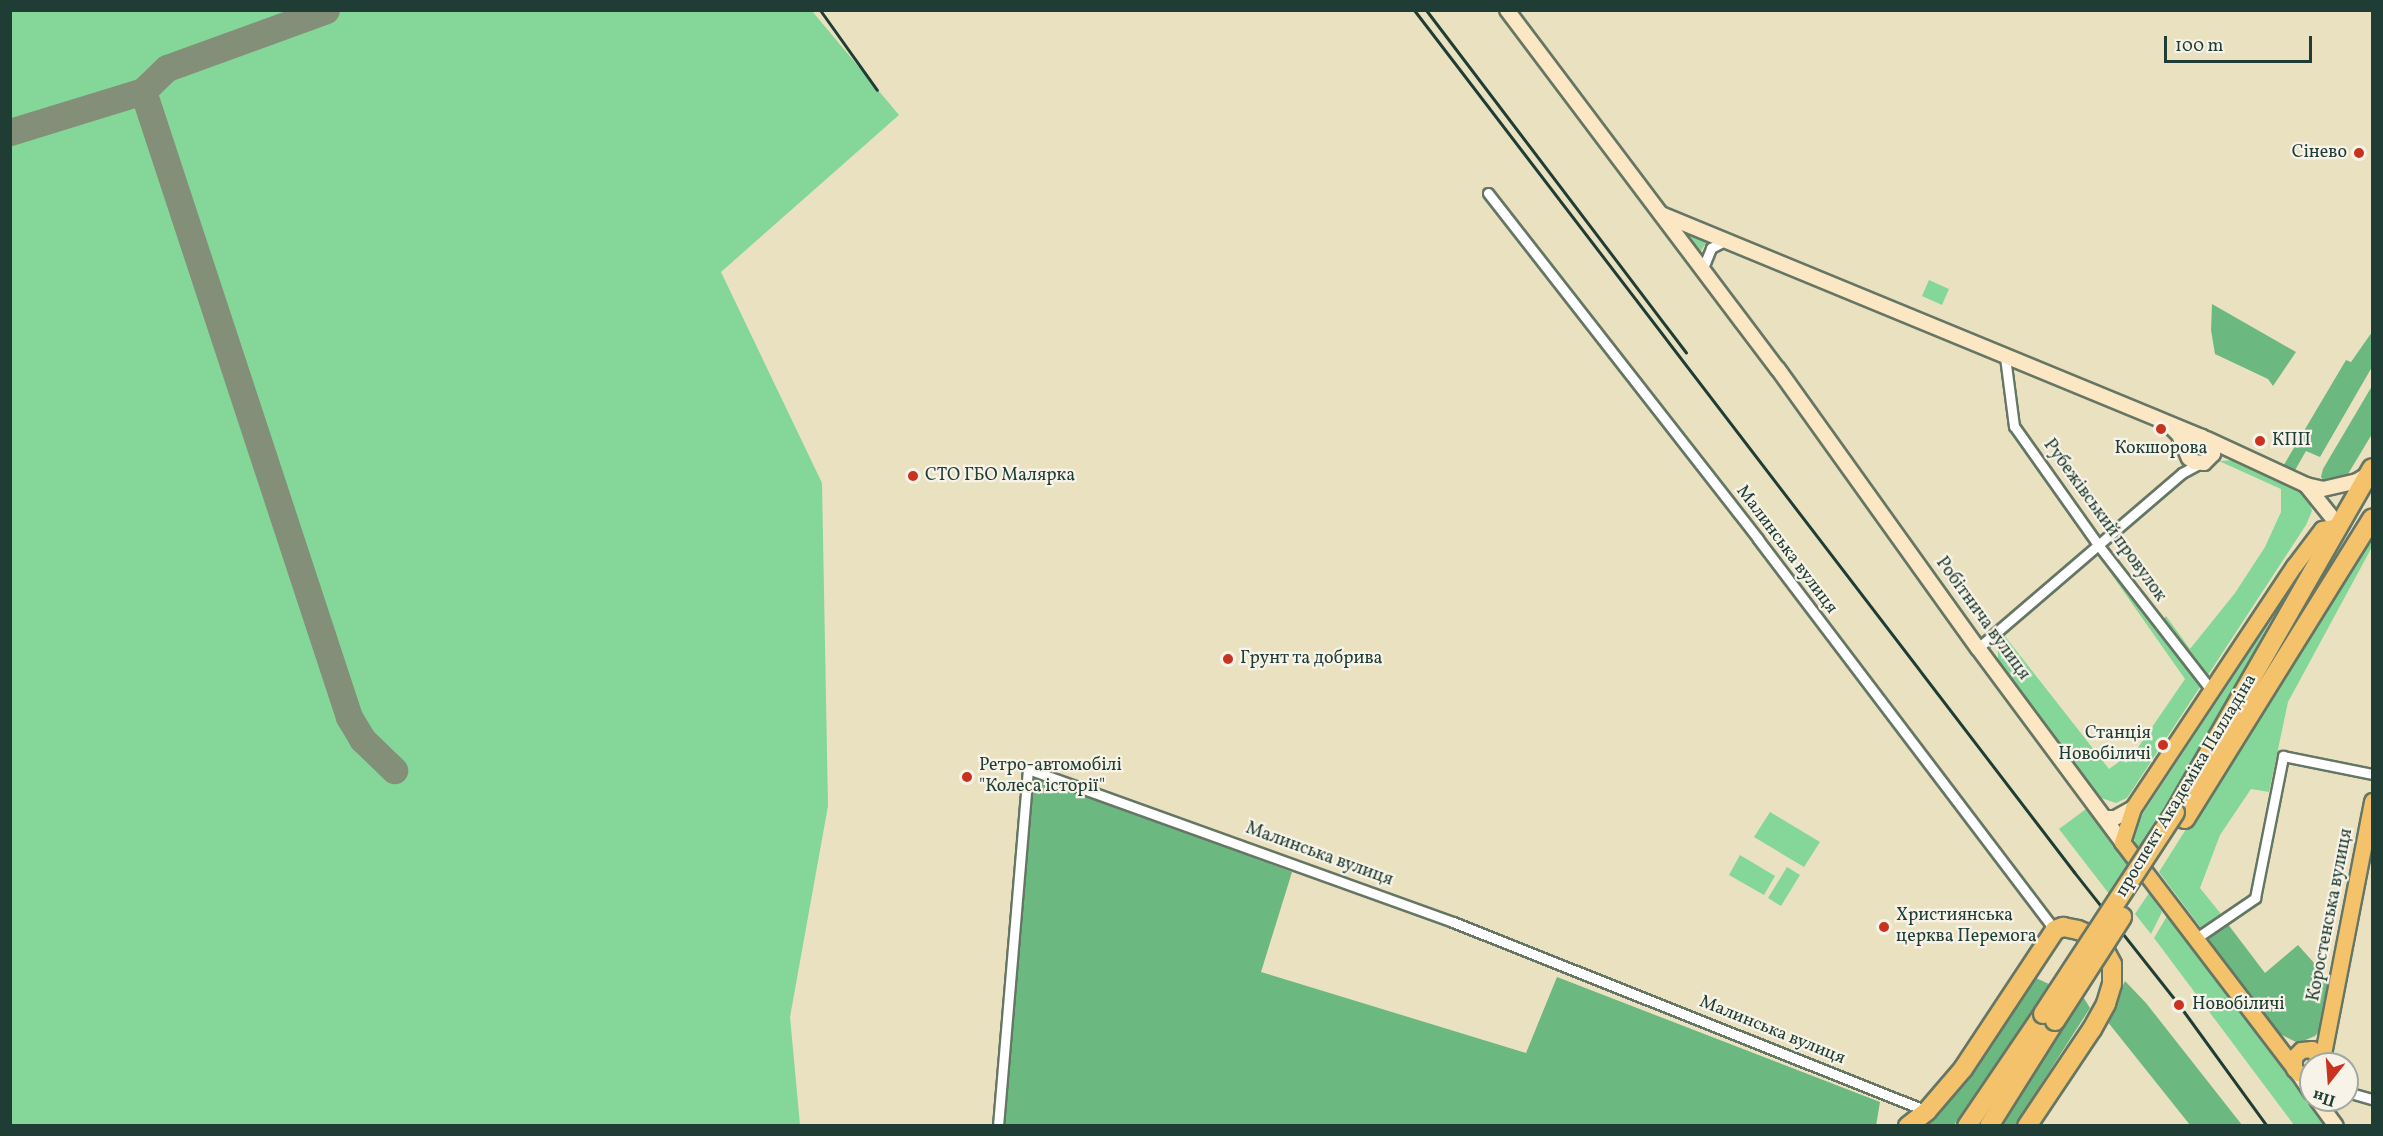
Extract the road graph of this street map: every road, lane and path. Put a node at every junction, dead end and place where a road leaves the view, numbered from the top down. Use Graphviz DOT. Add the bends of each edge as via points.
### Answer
graph roads {
  1 [pos="1507,10"];
  2 [pos="1488,193"];
  3 [pos="1659,213"];
  4 [pos="1727,240"];
  5 [pos="1703,268"];
  6 [pos="2005,357"];
  7 [pos="2165,422"];
  8 [pos="2204,438"];
  9 [pos="2186,451"];
  10 [pos="2234,451"];
  11 [pos="2205,461"];
  12 [pos="2371,471"];
  13 [pos="2182,473"];
  14 [pos="2306,485"];
  15 [pos="2372,520"];
  16 [pos="2339,526"];
  17 [pos="2099,546"];
  18 [pos="1978,648"];
  19 [pos="2211,690"];
  20 [pos="2373,774"];
  21 [pos="2373,801"];
  22 [pos="2133,808"];
  23 [pos="2180,816"];
  24 [pos="2105,818"];
  25 [pos="2122,842"];
  26 [pos="2055,930"];
  27 [pos="2195,939"];
  28 [pos="2049,1018"];
  29 [pos="2328,1035"];
  30 [pos="2276,1045"];
  31 [pos="2304,1049"];
  32 [pos="2300,1052"];
  33 [pos="2317,1052"];
  34 [pos="2324,1052"];
  35 [pos="2299,1053"];
  36 [pos="2299,1068"];
  37 [pos="2299,1071"];
  38 [pos="1927,1111"];
  39 [pos="2326,1112"];
  40 [pos="998,1125"];
  41 [pos="1908,1125"];
  42 [pos="1966,1125"];
  43 [pos="1989,1125"];
  44 [pos="2027,1125"];
  45 [pos="2336,1125"];
  1 -- 3 [label="street, Робітнича вулиця"];
  2 -- 26 [label="street, Малинська вулиця"];
  3 -- 4 [label="street"];
  3 -- 5 [label="street, Робітнича вулиця"];
  4 -- 5 [label="street" via="1711,249"];
  4 -- 6 [label="street"];
  5 -- 18 [label="street, Робітнича вулиця"];
  6 -- 7 [label="street"];
  6 -- 17 [label="street, Рубежівський провулок" via="2014,426"];
  7 -- 8 [label="street"];
  7 -- 9 [label="street" via="2180,435"];
  8 -- 9 [label="street" via="2193,438"];
  8 -- 10 [label="street"];
  8 -- 11 [label="street" via="2213,448"];
  9 -- 11 [label="street" via="2189,458"];
  9 -- 13 [label="street"];
  10 -- 11 [label="street"];
  10 -- 14 [label="street"];
  11 -- 13 [label="street"];
  12 -- 14 [label="street" via="2357,482 2331,489"];
  12 -- 16 [label="highway, проспект Академіка Палладіна"];
  13 -- 17 [label="street"];
  14 -- 16 [label="street"];
  15 -- 23 [label="highway, проспект Академіка Палладіна"];
  16 -- 19 [label="main road" via="2322,529"];
  16 -- 23 [label="highway, проспект Академіка Палладіна"];
  17 -- 18 [label="street"];
  17 -- 19 [label="street, Рубежівський провулок"];
  18 -- 24 [label="street, Робітнича вулиця"];
  19 -- 22 [label="main road"];
  20 -- 27 [label="street" via="2283,756 2256,898"];
  21 -- 29 [label="main road, Коростенська вулиця"];
  22 -- 24 [label="street" via="2115,818"];
  22 -- 25 [label="main road"];
  23 -- 28 [label="highway, проспект Академіка Палладіна, bridge"];
  24 -- 25 [label="street, Робітнича вулиця"];
  25 -- 27 [label="main road, Робітнича вулиця"];
  26 -- 38 [label="highway" via="1963,1069"];
  26 -- 44 [label="highway" via="2063,927 2093,936 2112,964 2112,984 2092,1029"];
  27 -- 30 [label="main road, Робітнича вулиця"];
  28 -- 42 [label="highway, проспект Академіка Палладіна"];
  28 -- 43 [label="highway, проспект Академіка Палладіна"];
  29 -- 31 [label="main road"];
  29 -- 34 [label="main road, Коростенська вулиця"];
  30 -- 31 [label="main road"];
  30 -- 37 [label="main road, Робітнича вулиця"];
  31 -- 32 [label="main road"];
  31 -- 33 [label="main road"];
  35 -- 36 [label="main road" via="2294,1057"];
  38 -- 40 [label="street, Малинська вулиця" via="1454,922 1028,769"];
  38 -- 41 [label="highway"];
  39 -- 45 [label="street"];
}
